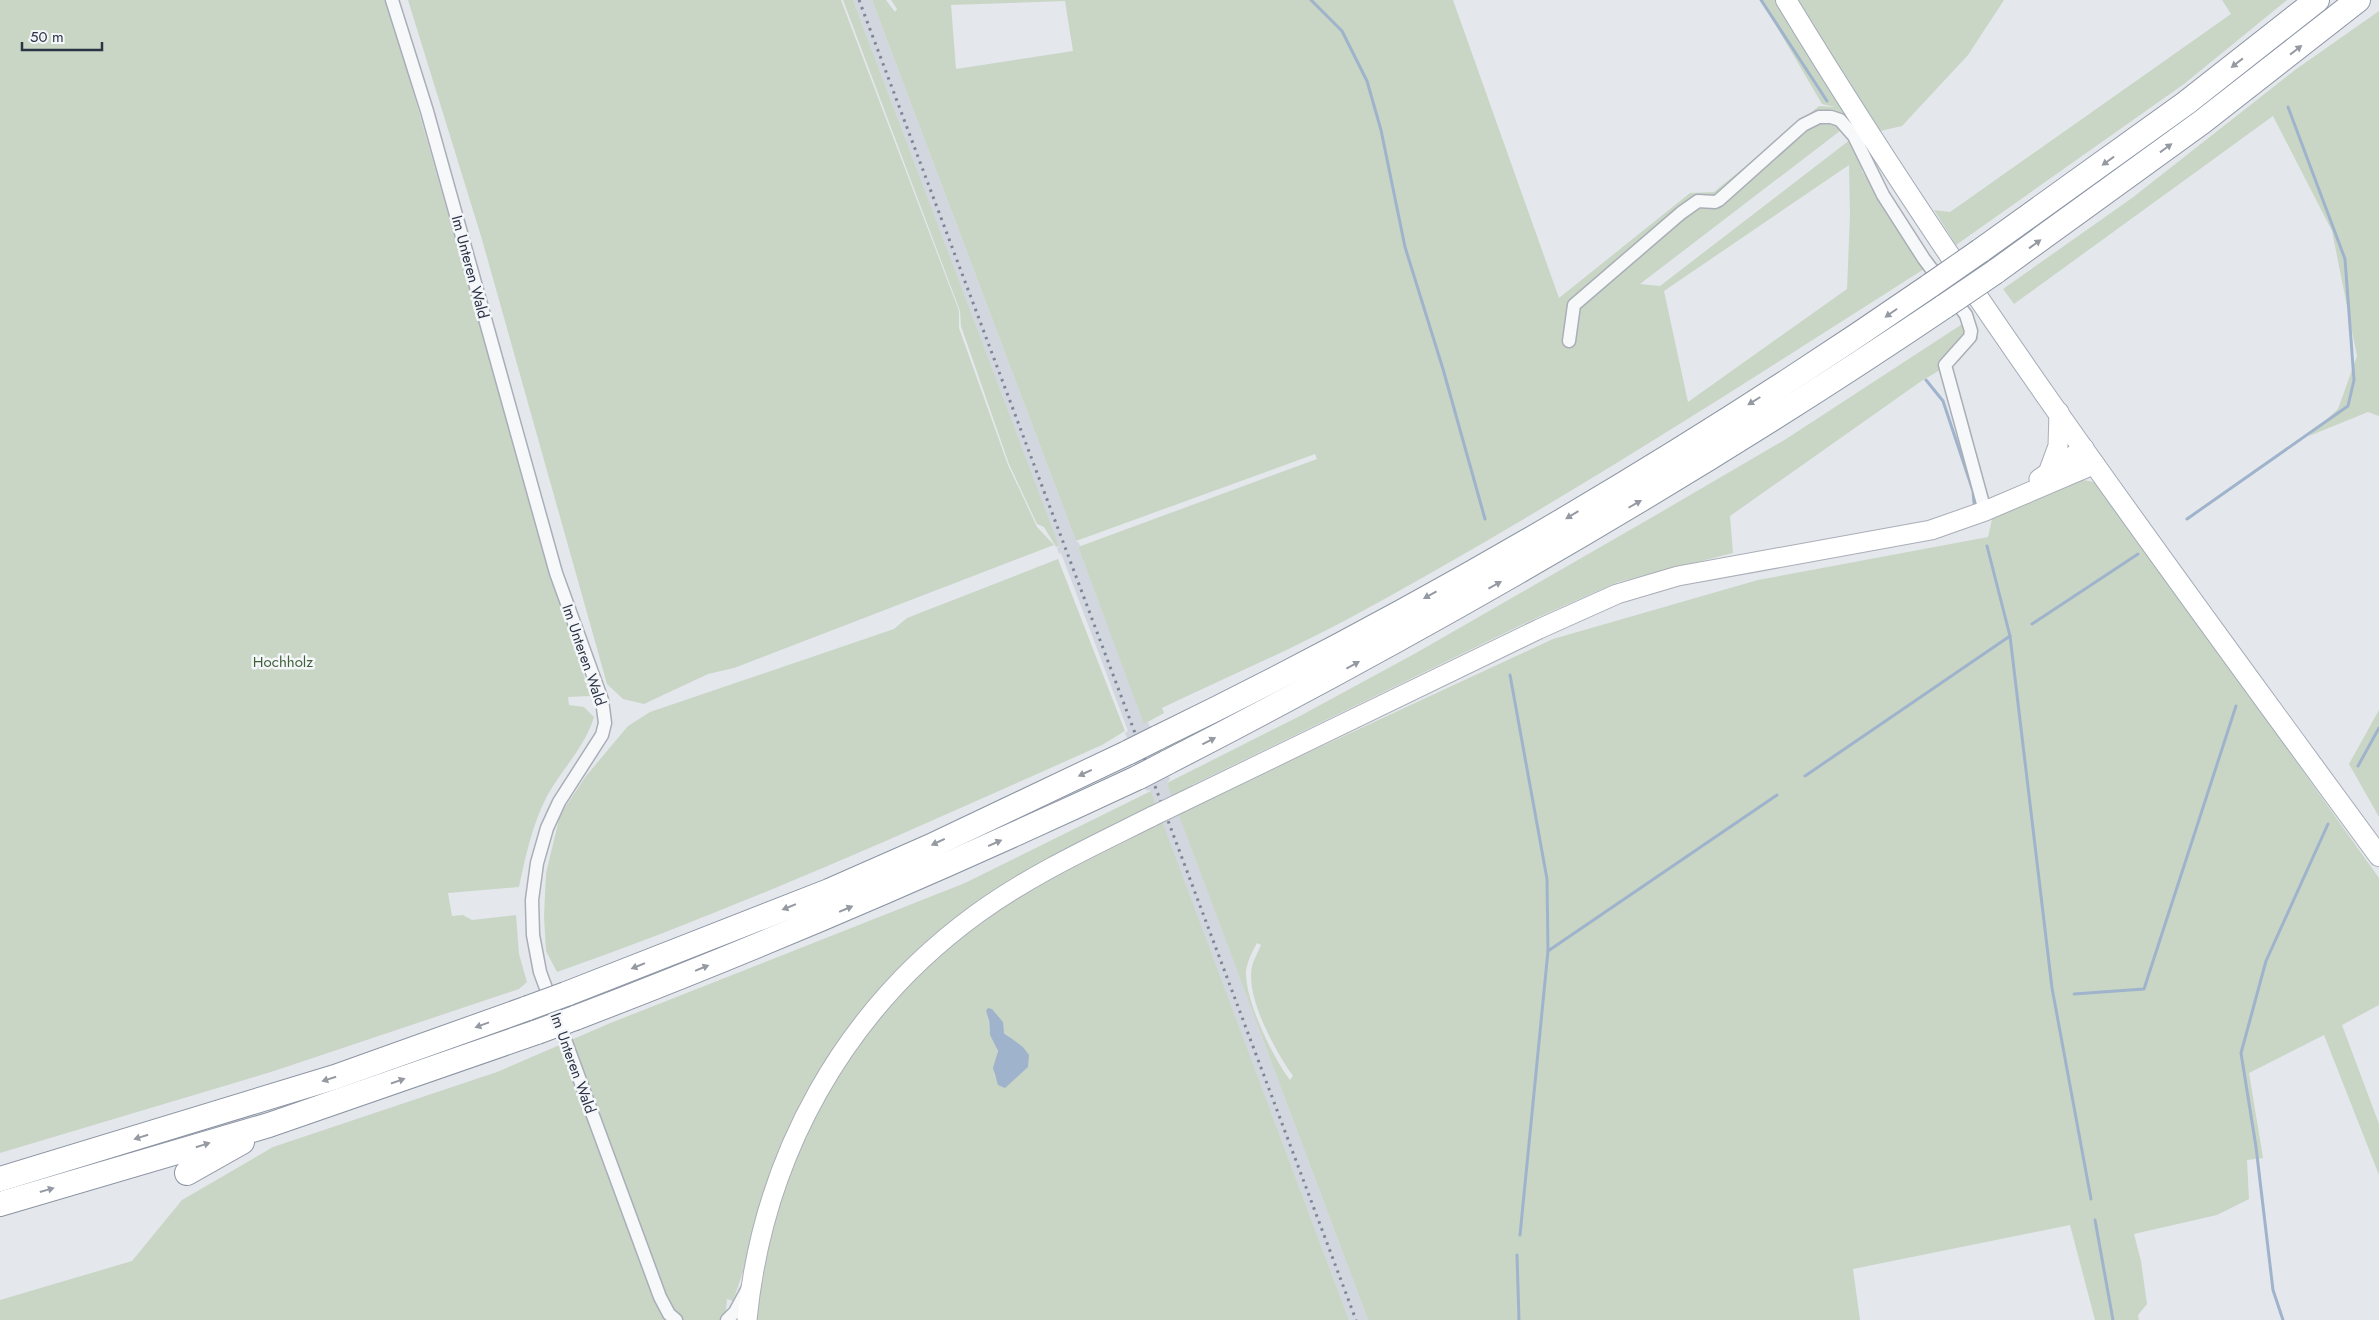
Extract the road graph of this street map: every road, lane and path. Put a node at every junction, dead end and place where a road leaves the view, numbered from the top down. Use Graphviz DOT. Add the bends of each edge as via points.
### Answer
graph roads {
  1 [pos="392,0"];
  2 [pos="1786,0"];
  3 [pos="2317,0"];
  4 [pos="2358,0"];
  5 [pos="1569,341"];
  6 [pos="2059,412"];
  7 [pos="2090,456"];
  8 [pos="2048,473"];
  9 [pos="2008,501"];
  10 [pos="1985,511"];
  11 [pos="2378,853"];
  12 [pos="269,1125"];
  13 [pos="187,1173"];
  14 [pos="0,1179"];
  15 [pos="0,1204"];
  16 [pos="751,1284"];
  17 [pos="676,1320"];
  18 [pos="727,1320"];
  19 [pos="747,1320"];
  1 -- 17 [label="street, Im Unteren Wald" via="427,111 556,573 602,700 605,723 602,736 560,802 547,828 537,863 532,900 535,954 576,1074 660,1297"];
  2 -- 6 [label="main road" via="1924,218"];
  3 -- 14 [label="highway, one-way, bridge" via="2186,103 1980,251 1801,372 1572,515 1291,671 1129,752 829,891 566,994 326,1080"];
  12 -- 4 [label="highway, one-way, bridge" via="575,1018 838,912 1139,777 1291,699 1636,503 1880,350 1996,272 2202,122"];
  5 -- 10 [label="street" via="1574,305 1681,212 1698,201 1720,200 1803,125 1819,117 1840,120 1854,136 1883,195 1924,259 1966,315 1972,331 1970,338 1945,365"];
  6 -- 7 [label="main road"];
  6 -- 8 [label="main road" via="2058,446"];
  7 -- 8 [label="main road"];
  7 -- 9 [label="main road"];
  7 -- 11 [label="main road"];
  8 -- 9 [label="main road"];
  9 -- 10 [label="main road"];
  10 -- 16 [label="main road, bridge" via="1931,530 1678,576 1617,594 1153,816 1057,864 978,913 908,972 877,1006 824,1078 796,1132 775,1186"];
  12 -- 13 [label="highway"];
  15 -- 12 [label="highway, one-way"];
  16 -- 18 [label="street"];
  16 -- 19 [label="main road"];
}
